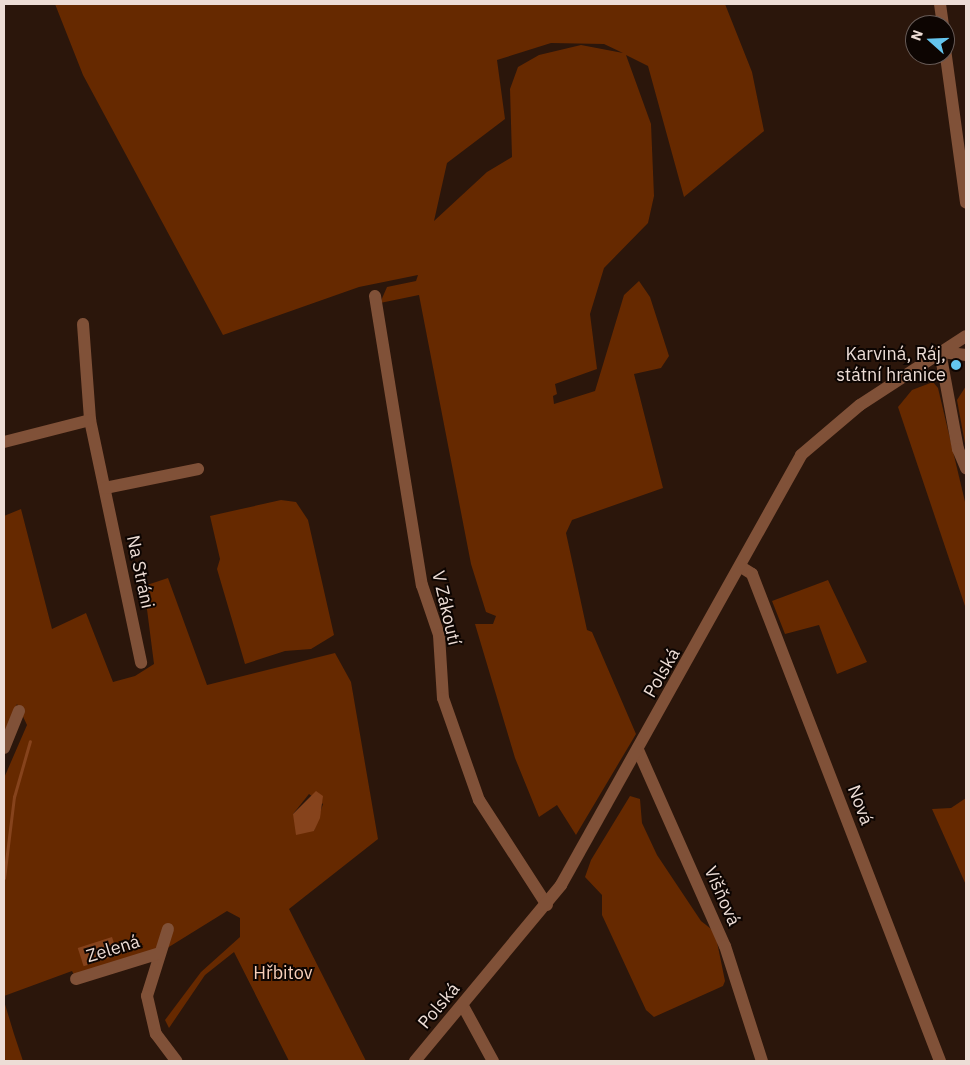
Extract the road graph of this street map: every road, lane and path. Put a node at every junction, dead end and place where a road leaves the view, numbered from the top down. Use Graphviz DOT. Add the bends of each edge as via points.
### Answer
graph roads {
  1 [pos="947,65"];
  2 [pos="966,203"];
  3 [pos="375,296"];
  4 [pos="83,324"];
  5 [pos="966,336"];
  6 [pos="940,352"];
  7 [pos="966,355"];
  8 [pos="90,420"];
  9 [pos="4,442"];
  10 [pos="966,468"];
  11 [pos="198,469"];
  12 [pos="105,488"];
  13 [pos="741,567"];
  14 [pos="141,663"];
  15 [pos="19,710"];
  16 [pos="4,748"];
  17 [pos="638,750"];
  18 [pos="547,905"];
  19 [pos="168,929"];
  20 [pos="160,953"];
  21 [pos="76,979"];
  22 [pos="463,1006"];
  23 [pos="176,1061"];
  24 [pos="415,1061"];
  25 [pos="493,1061"];
  26 [pos="762,1061"];
  27 [pos="940,1061"];
  1 -- 2 [label="street"];
  3 -- 18 [label="street, V Zákoutí" via="422,585 439,635 443,698 479,800"];
  4 -- 8 [label="street, Na Stráni"];
  5 -- 6 [label="street, Polská"];
  6 -- 7 [label="street"];
  6 -- 10 [label="street" via="958,449"];
  6 -- 13 [label="street, Polská" via="828,429 801,456"];
  8 -- 9 [label="street"];
  8 -- 12 [label="street, Na Stráni"];
  11 -- 12 [label="street"];
  12 -- 14 [label="street, Na Stráni"];
  13 -- 17 [label="street, Polská"];
  13 -- 27 [label="street, Nová" via="752,574"];
  15 -- 16 [label="street"];
  17 -- 18 [label="street, Polská"];
  17 -- 26 [label="street, Višňová" via="725,946"];
  18 -- 22 [label="street, Polská"];
  19 -- 20 [label="street, Zelená"];
  20 -- 21 [label="street, Zelená"];
  20 -- 23 [label="street, Zelená" via="147,996 156,1034"];
  22 -- 24 [label="street, Polská"];
  22 -- 25 [label="street"];
}
